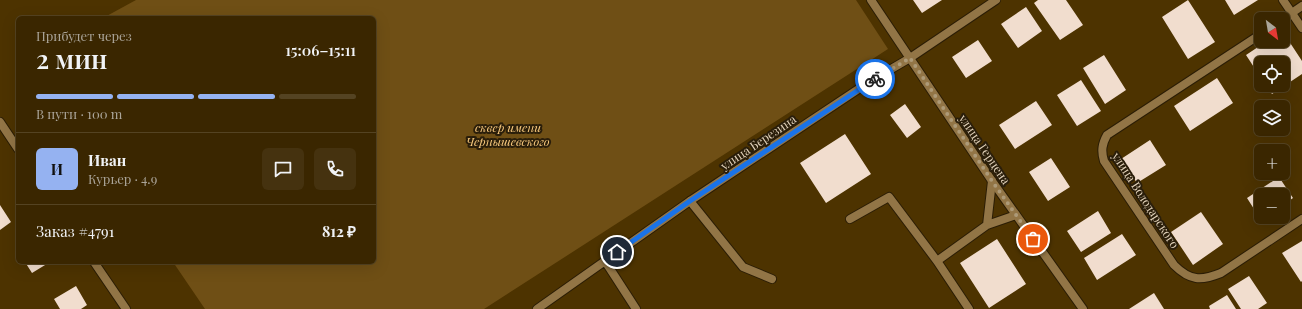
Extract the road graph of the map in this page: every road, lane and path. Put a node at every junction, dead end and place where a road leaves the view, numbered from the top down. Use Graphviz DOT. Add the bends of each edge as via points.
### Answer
graph roads {
  1 [pos="871,0"];
  2 [pos="996,0"];
  3 [pos="1283,0"];
  4 [pos="1302,6"];
  5 [pos="1292,13"];
  6 [pos="1302,28"];
  7 [pos="1254,39"];
  8 [pos="910,58"];
  9 [pos="0,122"];
  10 [pos="16,146"];
  11 [pos="992,181"];
  12 [pos="690,201"];
  13 [pos="1016,215"];
  14 [pos="850,219"];
  15 [pos="1302,219"];
  16 [pos="987,225"];
  17 [pos="605,261"];
  18 [pos="937,261"];
  19 [pos="95,264"];
  20 [pos="772,279"];
  21 [pos="126,309"];
  22 [pos="537,309"];
  23 [pos="636,309"];
  24 [pos="969,309"];
  25 [pos="1083,309"];
  1 -- 8 [label="street, улица Герцена"];
  2 -- 8 [label="street, улица Березина"];
  3 -- 5 [label="street"];
  4 -- 5 [label="street"];
  5 -- 6 [label="street"];
  7 -- 15 [label="street, улица Володарского" via="1107,135 1102,143 1104,161 1174,265 1182,273 1194,278 1209,278 1221,273"];
  8 -- 11 [label="street, улица Герцена"];
  8 -- 12 [label="street, улица Березина"];
  9 -- 10 [label="street"];
  11 -- 13 [label="street, улица Герцена"];
  11 -- 16 [label="street"];
  12 -- 17 [label="street, улица Березина"];
  12 -- 20 [label="street" via="743,266"];
  13 -- 16 [label="street"];
  13 -- 25 [label="street, улица Герцена"];
  14 -- 18 [label="street" via="889,197"];
  16 -- 18 [label="street"];
  17 -- 22 [label="street, улица Березина"];
  17 -- 23 [label="street"];
  18 -- 24 [label="street"];
  19 -- 21 [label="street"];
}
